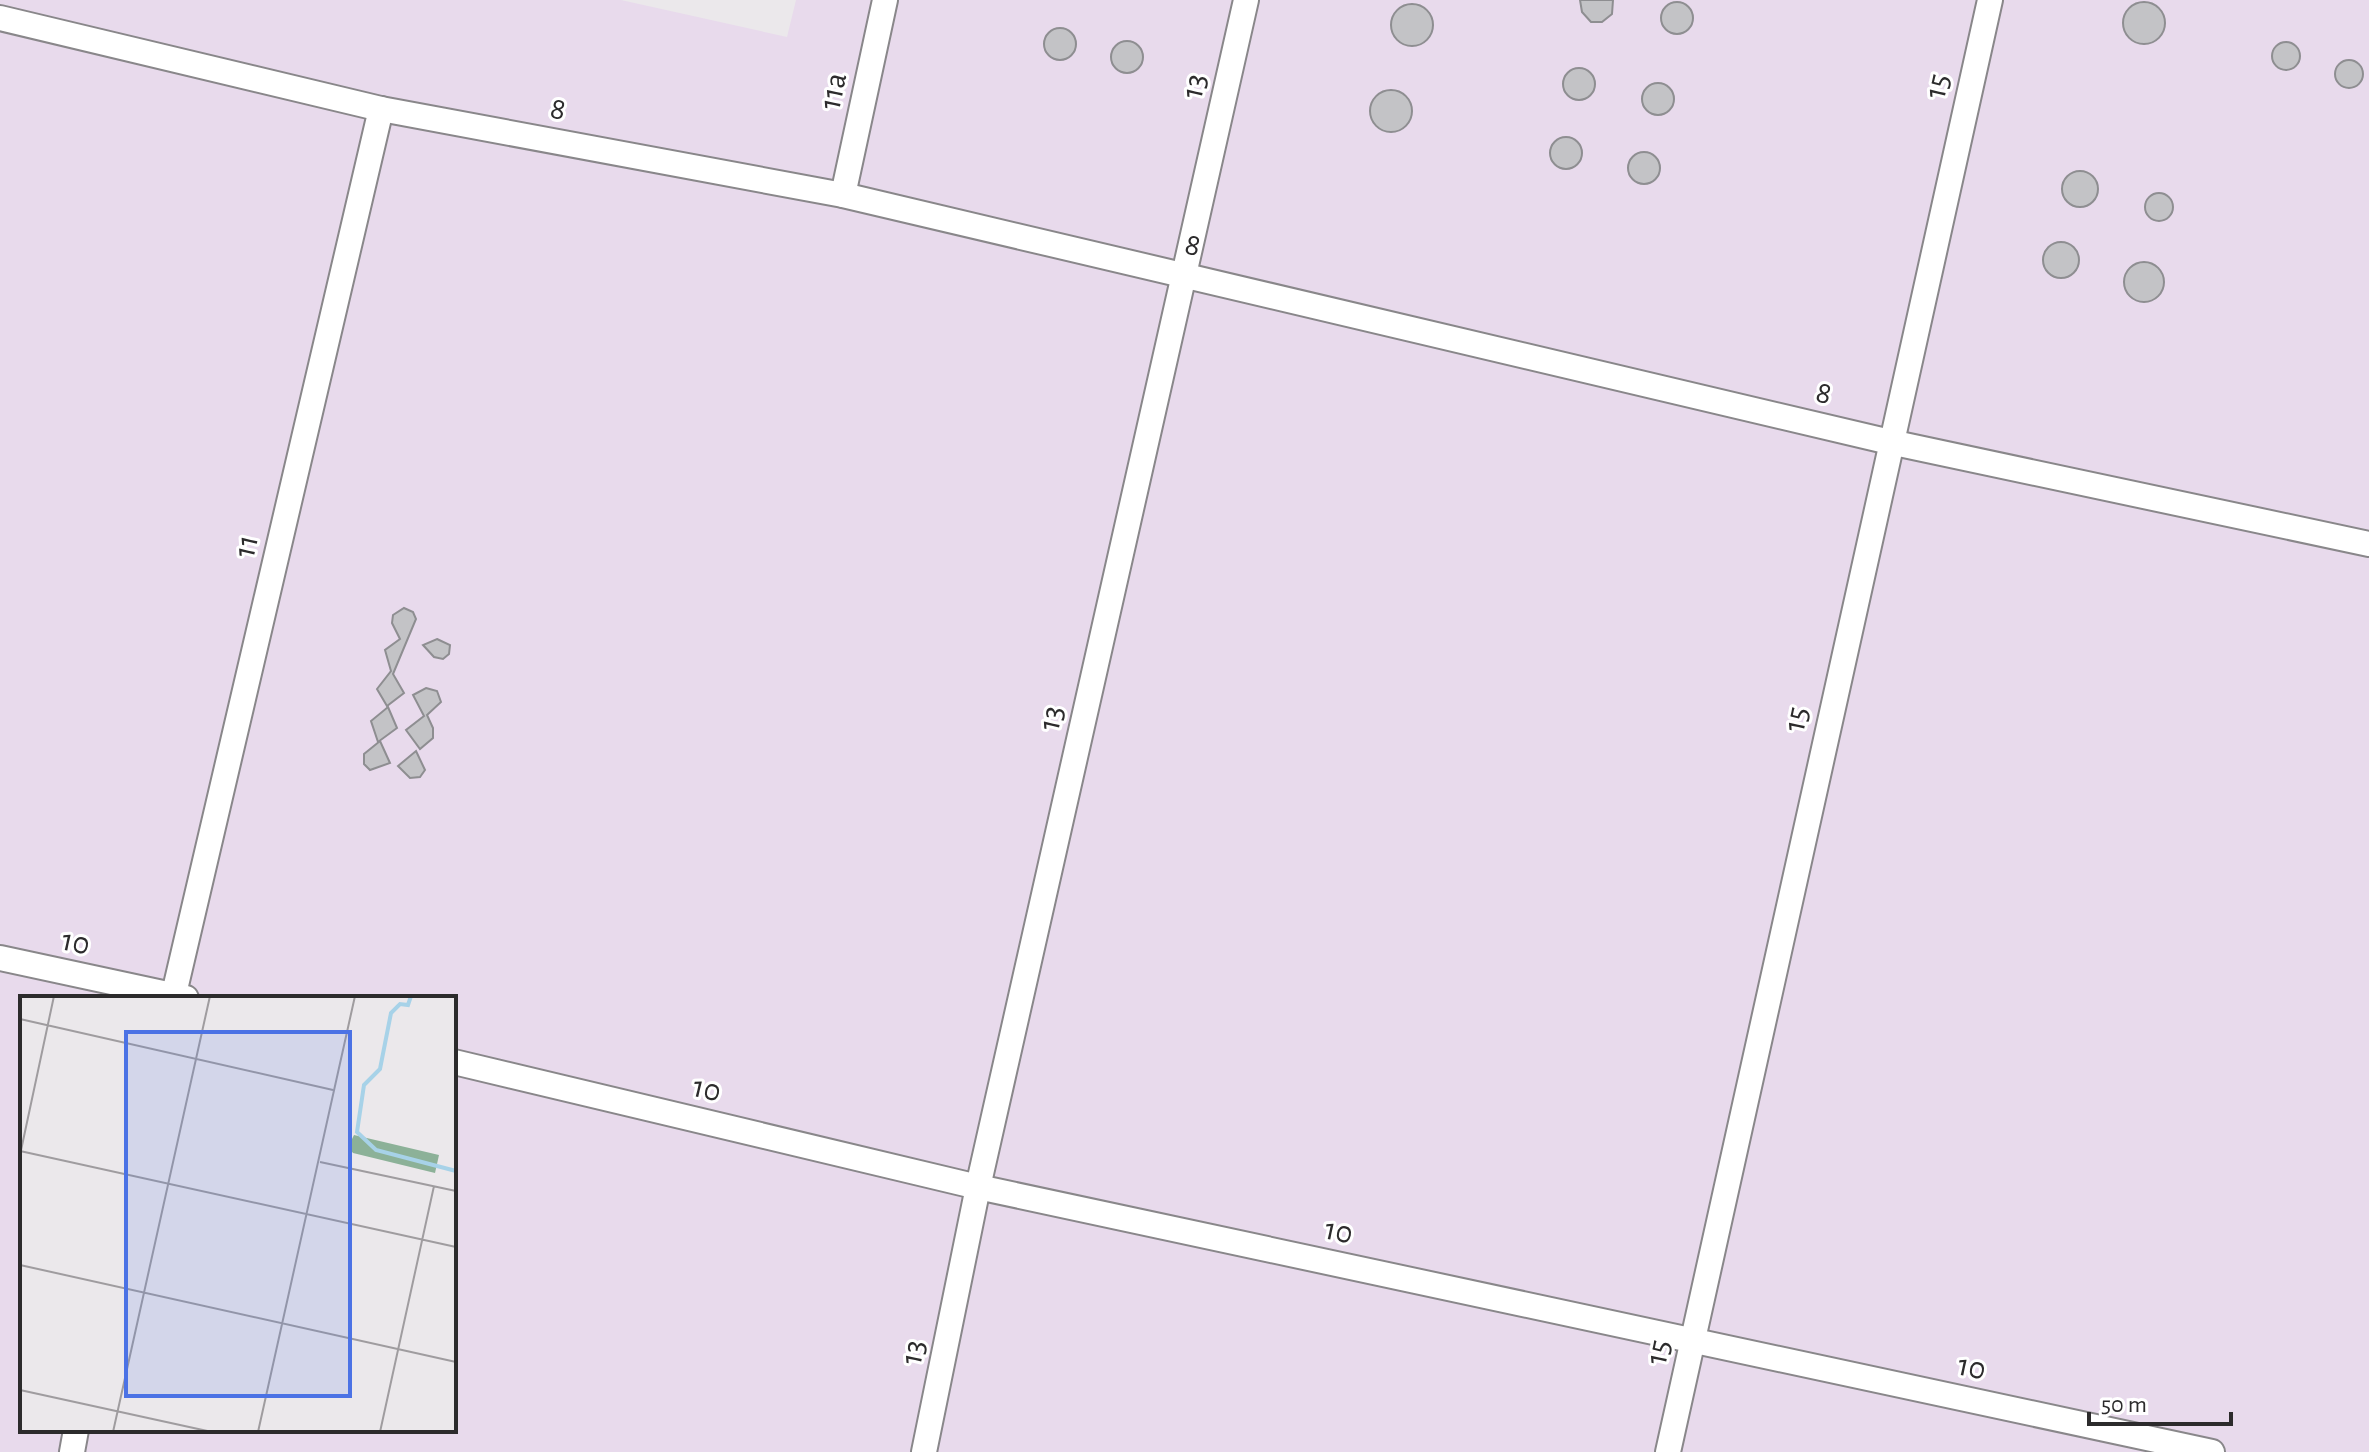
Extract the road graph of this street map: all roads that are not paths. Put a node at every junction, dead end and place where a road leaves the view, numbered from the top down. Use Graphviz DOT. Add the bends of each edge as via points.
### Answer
graph roads {
  1 [pos="885,0"];
  2 [pos="1246,0"];
  3 [pos="1990,0"];
  4 [pos="0,18"];
  5 [pos="381,109"];
  6 [pos="843,195"];
  7 [pos="1184,276"];
  8 [pos="1890,442"];
  9 [pos="2369,544"];
  10 [pos="0,958"];
  11 [pos="173,996"];
  12 [pos="178,996"];
  13 [pos="456,1062"];
  14 [pos="978,1187"];
  15 [pos="1693,1339"];
  16 [pos="76,1432"];
  17 [pos="72,1452"];
  18 [pos="924,1452"];
  19 [pos="1668,1452"];
  20 [pos="2212,1452"];
  1 -- 6 [label="lane, 11a / 11a"];
  2 -- 7 [label="lane, 13 / 13"];
  3 -- 8 [label="lane, 15 / 15"];
  4 -- 5 [label="lane, 8 / 8"];
  5 -- 6 [label="lane, 8 / 8"];
  5 -- 12 [label="lane, 11 / 11"];
  6 -- 7 [label="lane, 8 / 8"];
  7 -- 8 [label="lane, 8 / 8"];
  7 -- 14 [label="lane, 13 / 13"];
  8 -- 9 [label="lane, 8 / 8"];
  8 -- 15 [label="lane, 15 / 15"];
  10 -- 11 [label="lane, 10 / 10"];
  13 -- 14 [label="lane, 10 / 10"];
  14 -- 15 [label="lane, 10 / 10"];
  14 -- 18 [label="lane, 13 / 13"];
  15 -- 19 [label="lane, 15 / 15"];
  15 -- 20 [label="lane, 10 / 10"];
  16 -- 17 [label="lane"];
}
